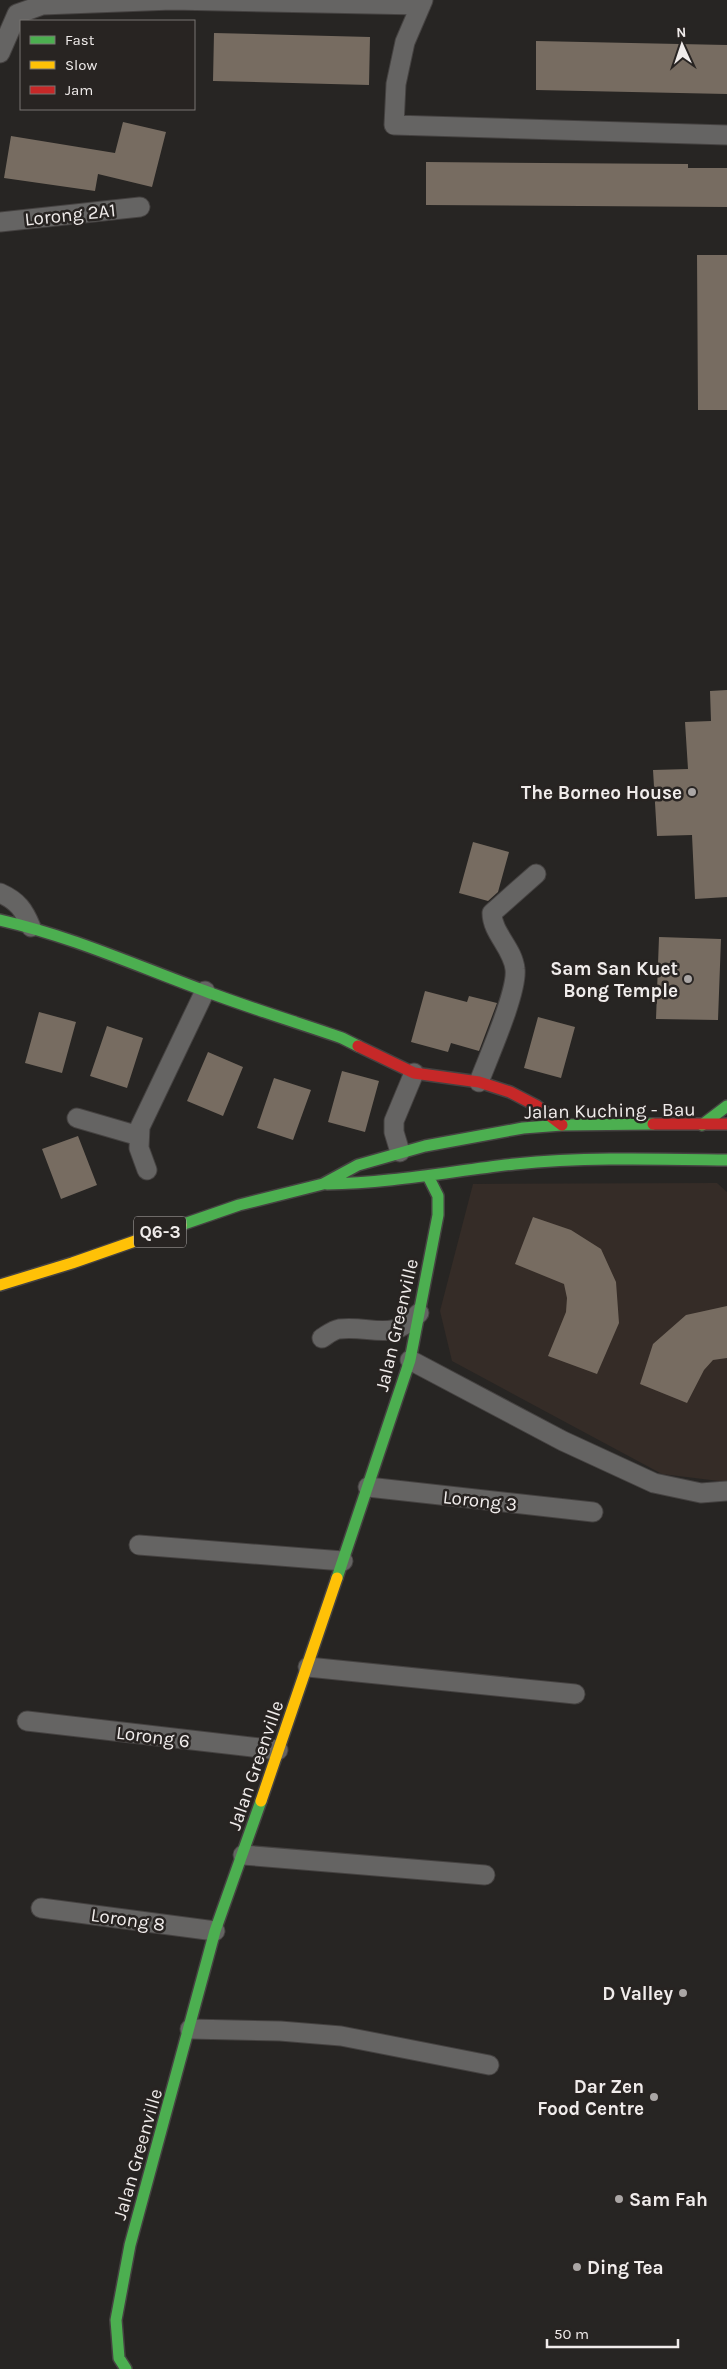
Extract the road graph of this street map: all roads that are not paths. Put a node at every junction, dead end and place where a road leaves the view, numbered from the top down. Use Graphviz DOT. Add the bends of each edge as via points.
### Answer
graph roads {
  1 [pos="422,2"];
  2 [pos="0,53"];
  3 [pos="727,135"];
  4 [pos="140,207"];
  5 [pos="0,222"];
  6 [pos="536,874"];
  7 [pos="0,893"];
  8 [pos="0,920"];
  9 [pos="31,927"];
  10 [pos="205,991"];
  11 [pos="414,1073"];
  12 [pos="479,1082"];
  13 [pos="727,1106"];
  14 [pos="77,1118"];
  15 [pos="727,1124"];
  16 [pos="702,1125"];
  17 [pos="562,1126"];
  18 [pos="139,1136"];
  19 [pos="400,1152"];
  20 [pos="727,1160"];
  21 [pos="147,1170"];
  22 [pos="428,1176"];
  23 [pos="322,1184"];
  24 [pos="0,1285"];
  25 [pos="419,1313"];
  26 [pos="322,1338"];
  27 [pos="410,1360"];
  28 [pos="368,1487"];
  29 [pos="727,1491"];
  30 [pos="592,1512"];
  31 [pos="139,1545"];
  32 [pos="343,1562"];
  33 [pos="308,1666"];
  34 [pos="575,1694"];
  35 [pos="27,1721"];
  36 [pos="278,1750"];
  37 [pos="243,1854"];
  38 [pos="485,1875"];
  39 [pos="42,1908"];
  40 [pos="215,1931"];
  41 [pos="190,2030"];
  42 [pos="489,2065"];
  43 [pos="126,2369"];
  1 -- 2 [label="street" via="172,0 42,5 17,14"];
  1 -- 3 [label="street" via="403,50 396,84 394,125"];
  4 -- 5 [label="street, Lorong 2A1"];
  6 -- 12 [label="street" via="492,914 492,921 511,952 516,970 514,987"];
  7 -- 9 [label="street" via="14,899 23,909"];
  8 -- 9 [label="main road"];
  9 -- 10 [label="main road"];
  10 -- 11 [label="main road" via="342,1038"];
  10 -- 18 [label="street" via="146,1112"];
  11 -- 12 [label="main road"];
  11 -- 19 [label="street" via="394,1121"];
  12 -- 17 [label="main road" via="510,1092 537,1106"];
  13 -- 16 [label="main road"];
  14 -- 18 [label="street"];
  15 -- 16 [label="main road, Jalan Kuching - Bau"];
  16 -- 17 [label="main road, Jalan Kuching - Bau"];
  17 -- 19 [label="main road, Jalan Kuching - Bau" via="495,1133"];
  18 -- 21 [label="street" via="139,1148"];
  19 -- 23 [label="main road, Jalan Kuching - Bau" via="358,1165"];
  20 -- 22 [label="main road, Jalan Kuching - Bau" via="551,1161"];
  22 -- 23 [label="main road, Jalan Kuching - Bau" via="364,1184"];
  22 -- 25 [label="main road, Jalan Greenville" via="438,1196 438,1215"];
  23 -- 24 [label="main road, Jalan Kuching - Bau / Q6-3" via="239,1205"];
  25 -- 26 [label="street" via="407,1326 384,1331 338,1329"];
  25 -- 27 [label="main road, Jalan Greenville"];
  27 -- 28 [label="main road, Jalan Greenville"];
  27 -- 29 [label="street" via="563,1441 654,1483 701,1493"];
  28 -- 30 [label="street, Lorong 3"];
  28 -- 32 [label="main road, Jalan Greenville"];
  31 -- 32 [label="street"];
  32 -- 33 [label="main road, Jalan Greenville"];
  33 -- 34 [label="street"];
  33 -- 36 [label="main road, Jalan Greenville"];
  35 -- 36 [label="street, Lorong 6"];
  36 -- 37 [label="main road, Jalan Greenville"];
  37 -- 38 [label="street"];
  37 -- 40 [label="main road, Jalan Greenville"];
  39 -- 40 [label="street, Lorong 8"];
  40 -- 41 [label="main road, Jalan Greenville"];
  41 -- 42 [label="street" via="280,2030 341,2036"];
  41 -- 43 [label="main road, Jalan Greenville" via="130,2245 116,2328 119,2358"];
}
